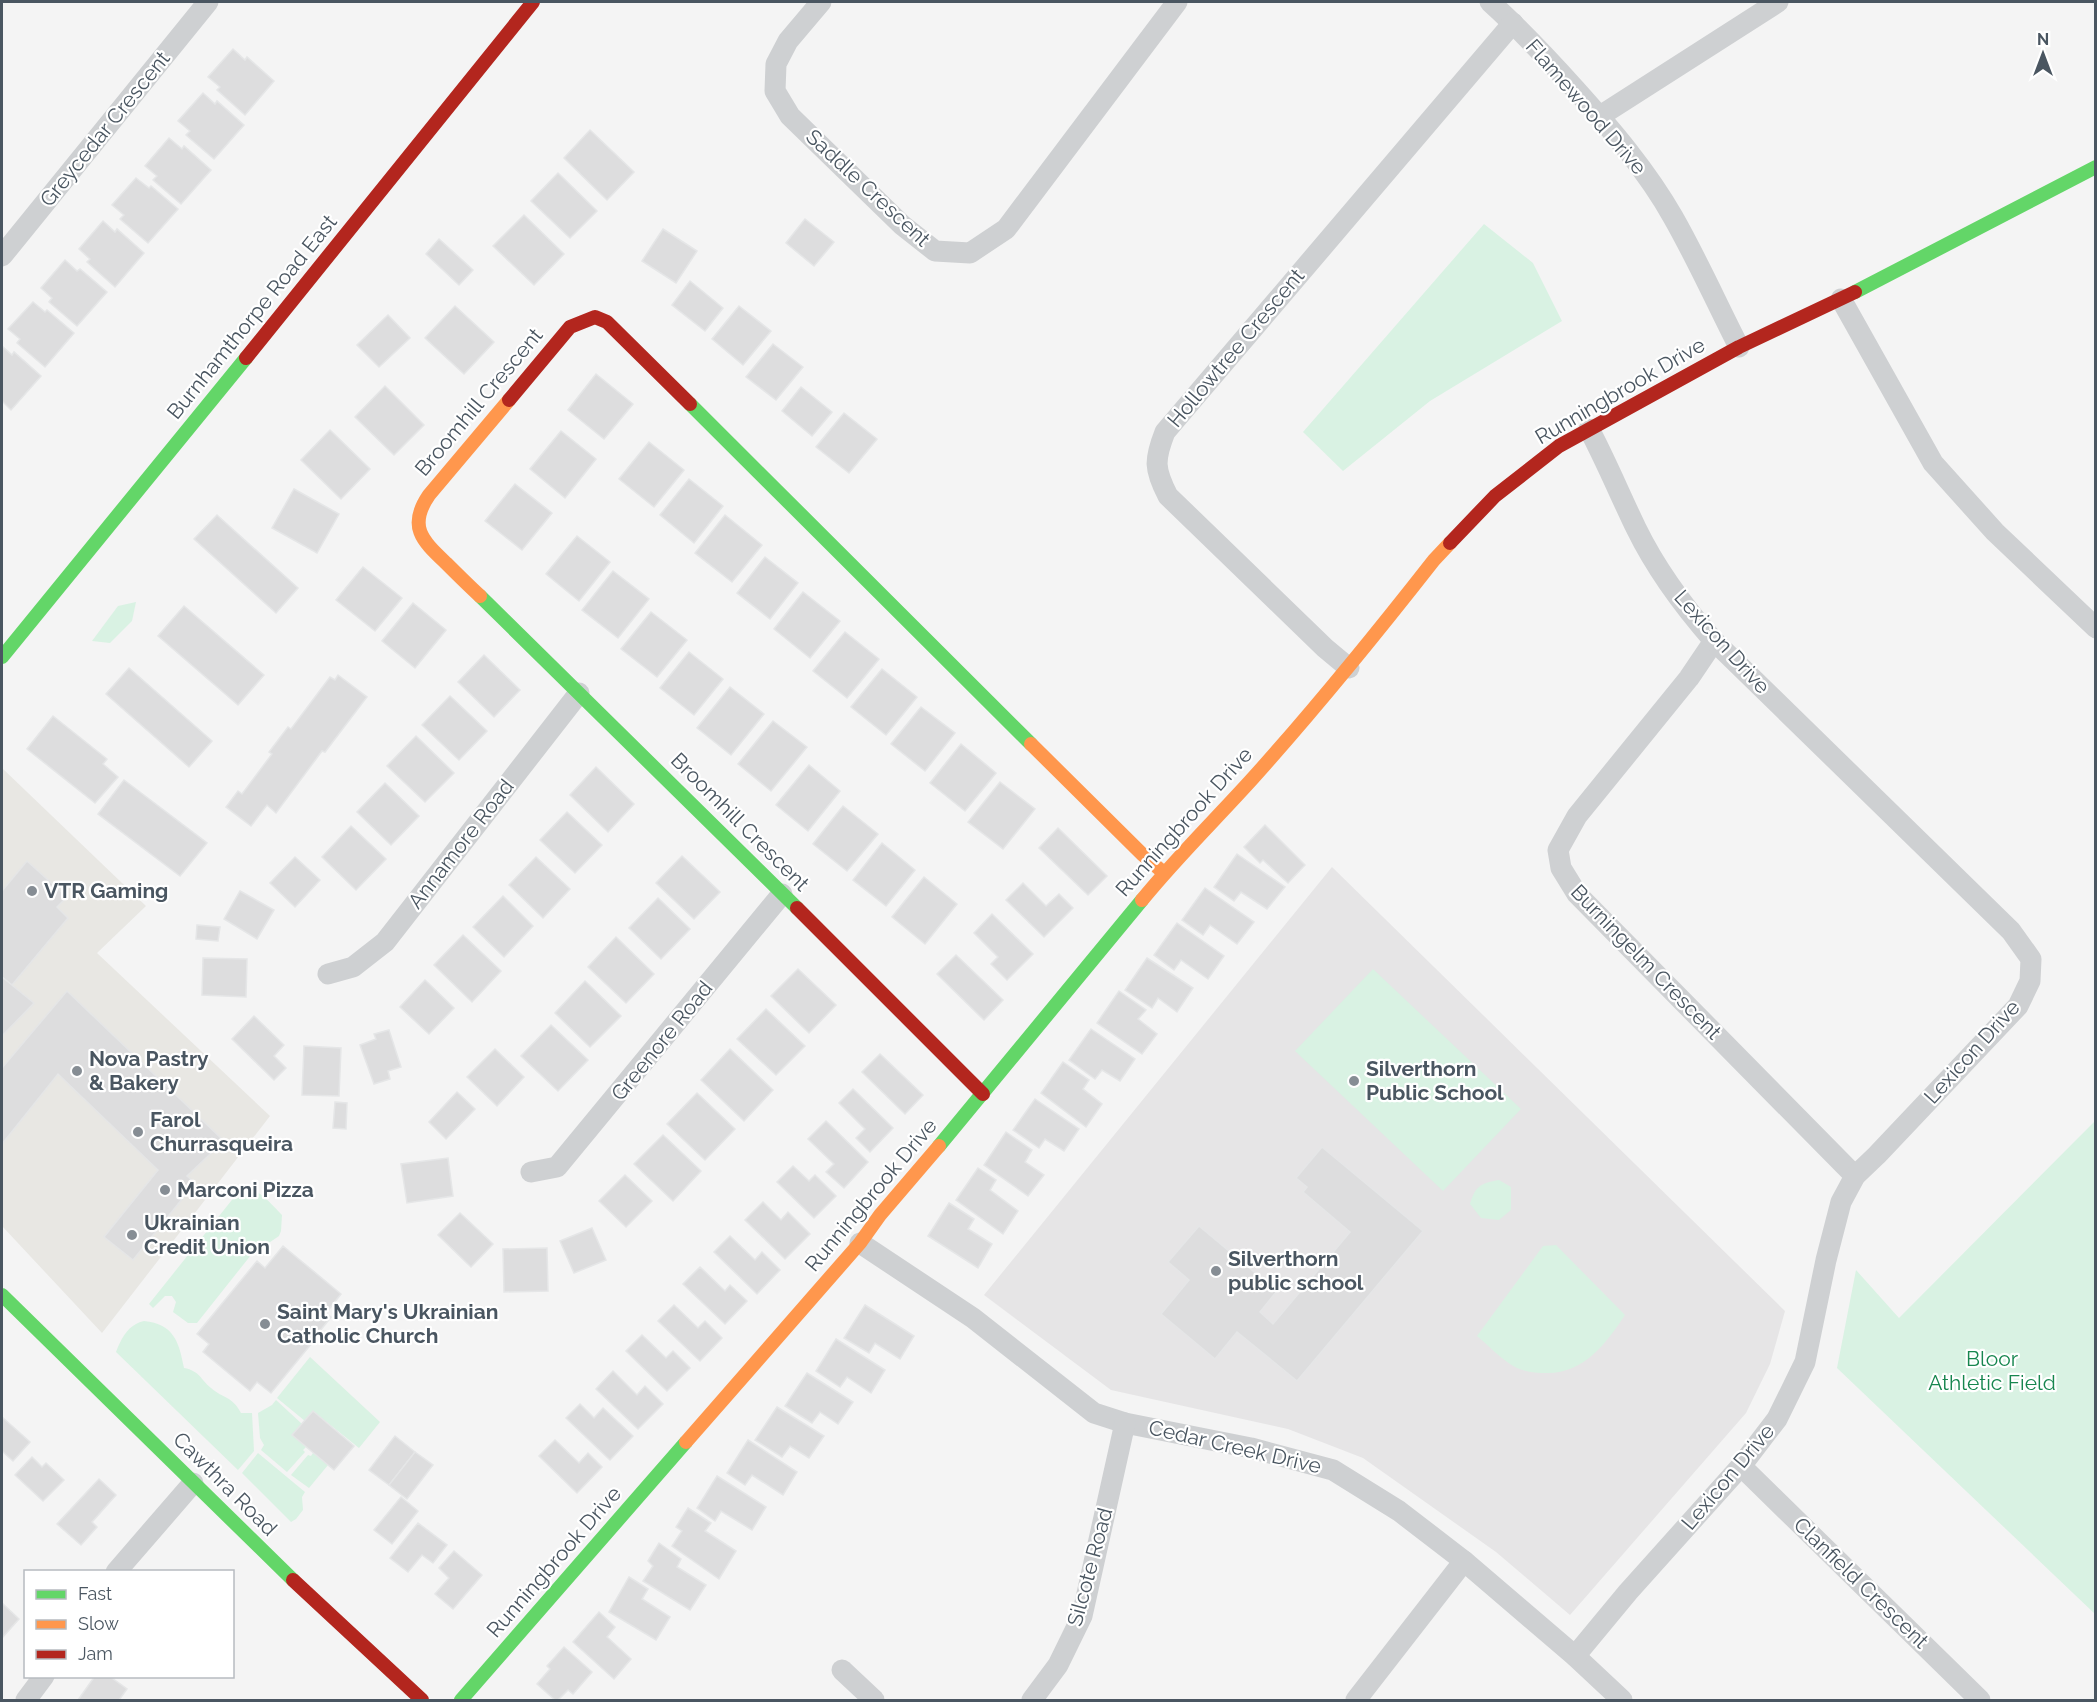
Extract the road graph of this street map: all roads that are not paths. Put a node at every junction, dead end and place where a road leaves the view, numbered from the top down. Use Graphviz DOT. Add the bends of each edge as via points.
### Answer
graph roads {
  1 [pos="208,2"];
  2 [pos="533,2"];
  3 [pos="820,2"];
  4 [pos="1177,2"];
  5 [pos="1490,2"];
  6 [pos="1778,2"];
  7 [pos="1513,23"];
  8 [pos="1600,116"];
  9 [pos="2093,174"];
  10 [pos="2,256"];
  11 [pos="1841,299"];
  12 [pos="1739,347"];
  13 [pos="1589,429"];
  14 [pos="2096,628"];
  15 [pos="1714,641"];
  16 [pos="2,657"];
  17 [pos="1349,668"];
  18 [pos="579,693"];
  19 [pos="1164,873"];
  20 [pos="782,894"];
  21 [pos="328,974"];
  22 [pos="983,1094"];
  23 [pos="531,1172"];
  24 [pos="1855,1176"];
  25 [pos="860,1243"];
  26 [pos="2,1295"];
  27 [pos="1125,1423"];
  28 [pos="1741,1466"];
  29 [pos="193,1483"];
  30 [pos="1464,1560"];
  31 [pos="118,1570"];
  32 [pos="1575,1656"];
  33 [pos="842,1670"];
  34 [pos="43,1678"];
  35 [pos="26,1701"];
  36 [pos="422,1701"];
  37 [pos="461,1701"];
  38 [pos="874,1701"];
  39 [pos="1032,1701"];
  40 [pos="1356,1701"];
  41 [pos="1622,1701"];
  42 [pos="1980,1701"];
  1 -- 10 [label="street, Greycedar Crescent"];
  2 -- 16 [label="street, Burnhamthorpe Road East"];
  3 -- 4 [label="street, Saddle Crescent" via="788,41 776,64 776,92 790,116 902,225 935,251 970,253 1006,229"];
  5 -- 7 [label="street, Flamewood Drive"];
  6 -- 8 [label="street"];
  7 -- 8 [label="street, Flamewood Drive"];
  7 -- 17 [label="street, Hollowtree Crescent" via="1165,432 1157,453 1158,477 1168,496"];
  8 -- 12 [label="street, Flamewood Drive" via="1673,216"];
  9 -- 11 [label="street, Runningbrook Drive"];
  11 -- 12 [label="street, Runningbrook Drive"];
  11 -- 14 [label="street" via="1933,463 1995,532"];
  12 -- 13 [label="street, Runningbrook Drive"];
  13 -- 15 [label="street, Lexicon Drive" via="1637,530 1668,584"];
  13 -- 17 [label="street, Runningbrook Drive" via="1559,446 1494,496 1434,560"];
  15 -- 24 [label="street, Burningelm Crescent" via="1689,678 1577,816 1558,850 1561,868 1577,894"];
  15 -- 24 [label="street, Lexicon Drive" via="2011,931 2031,959 2030,981 2019,1006"];
  17 -- 19 [label="street, Runningbrook Drive"];
  18 -- 19 [label="street, Broomhill Crescent" via="423,541 418,517 434,488 570,327 595,317 621,334"];
  18 -- 20 [label="street, Broomhill Crescent"];
  18 -- 21 [label="street, Annamore Road" via="385,942 353,967"];
  19 -- 22 [label="street, Runningbrook Drive"];
  20 -- 22 [label="street, Broomhill Crescent"];
  20 -- 23 [label="street, Greenore Road" via="557,1167"];
  22 -- 25 [label="street, Runningbrook Drive"];
  24 -- 28 [label="street, Lexicon Drive" via="1841,1202 1805,1362 1777,1419"];
  25 -- 27 [label="street, Cedar Creek Drive" via="973,1318 1094,1413"];
  25 -- 37 [label="street, Runningbrook Drive"];
  26 -- 29 [label="street, Cawthra Road"];
  27 -- 30 [label="street, Cedar Creek Drive" via="1251,1448 1333,1470 1399,1511"];
  27 -- 39 [label="street, Silcote Road" via="1082,1616 1058,1665"];
  28 -- 32 [label="street, Lexicon Drive"];
  28 -- 42 [label="street, Clanfield Crescent"];
  29 -- 31 [label="street"];
  29 -- 36 [label="street, Cawthra Road"];
  30 -- 32 [label="street, Cedar Creek Drive"];
  30 -- 40 [label="street"];
  32 -- 41 [label="street, Cedar Creek Drive"];
  33 -- 38 [label="street"];
  34 -- 35 [label="street"];
}
